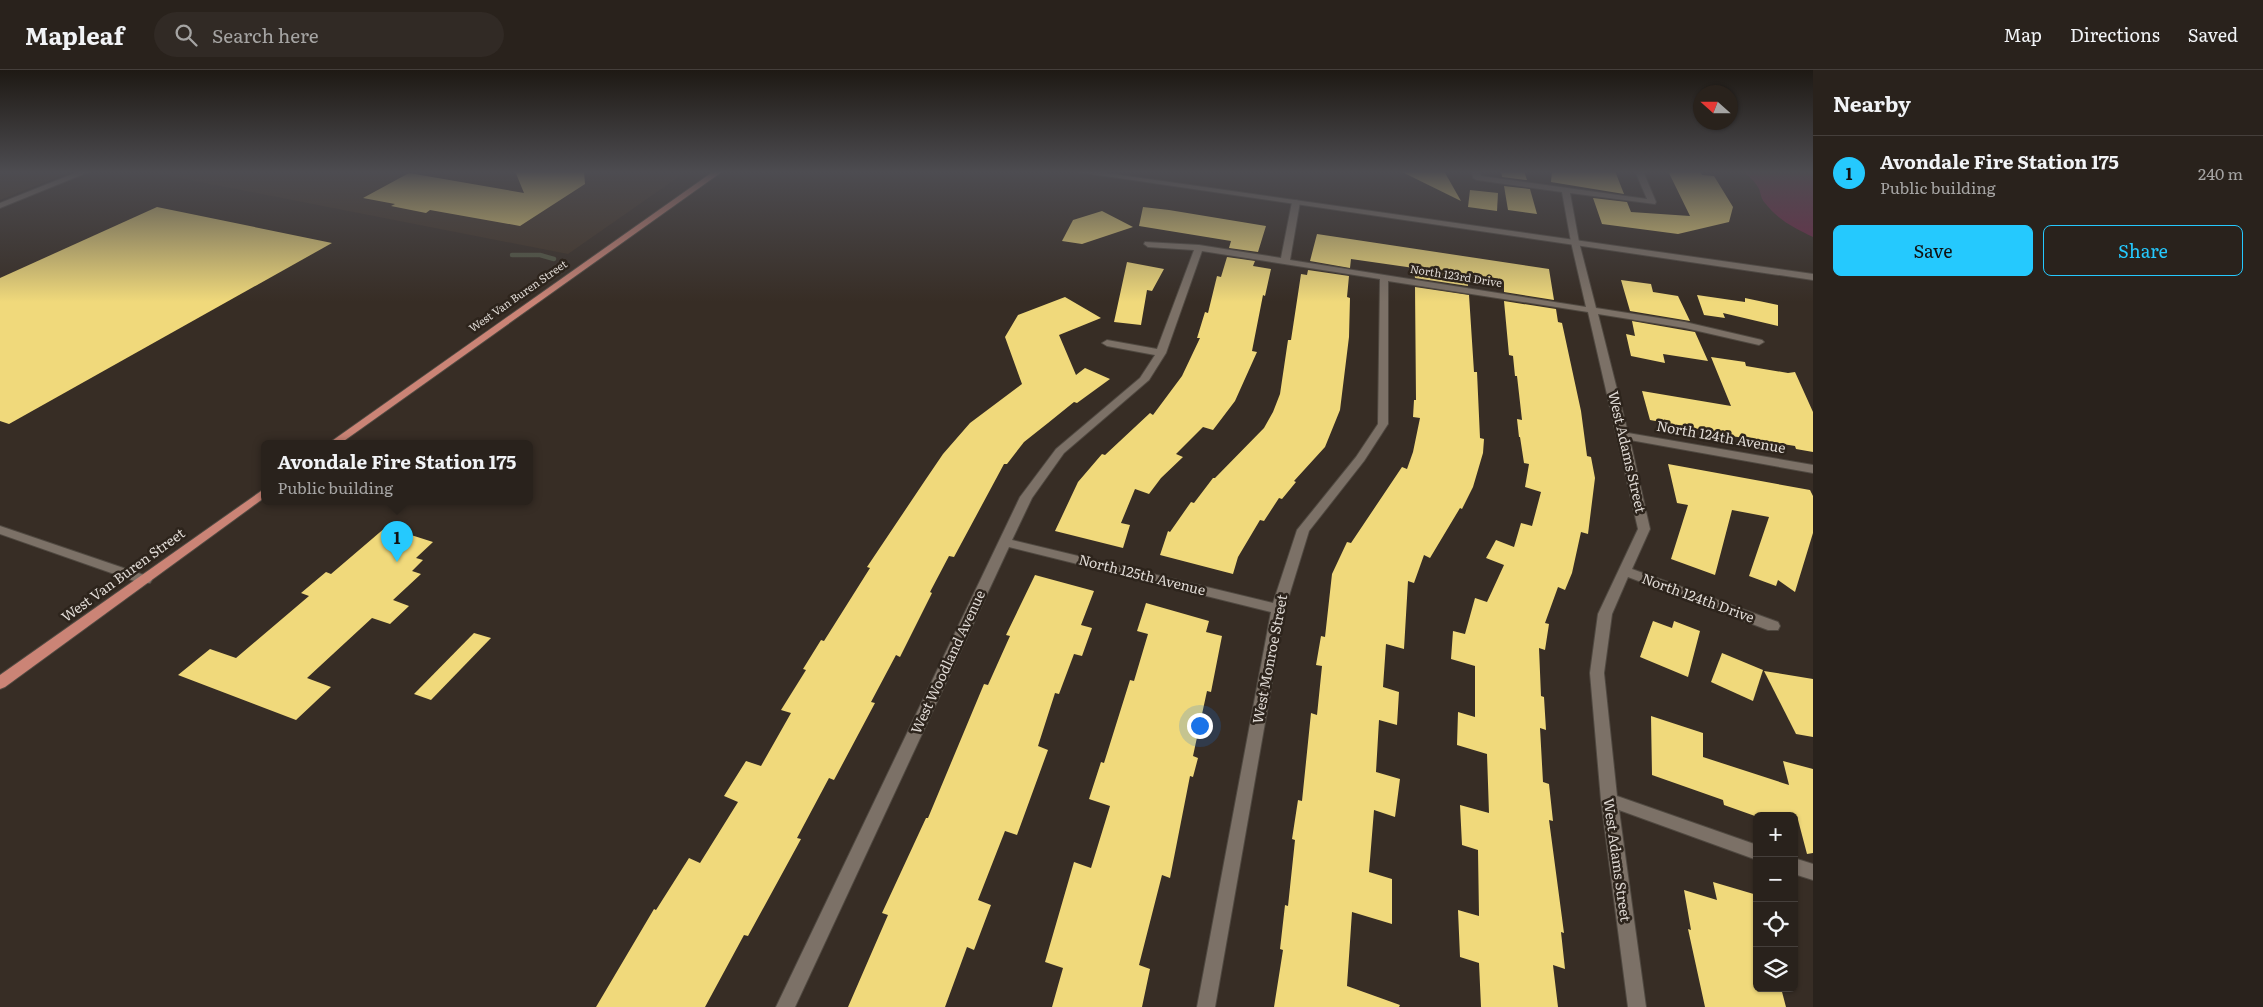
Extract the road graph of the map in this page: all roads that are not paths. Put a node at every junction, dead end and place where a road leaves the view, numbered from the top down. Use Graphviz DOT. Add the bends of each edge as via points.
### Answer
graph roads {
  1 [pos="657,215"];
  2 [pos="1294,215"];
  3 [pos="1385,215"];
  4 [pos="1570,215"];
  5 [pos="1575,242"];
  6 [pos="1148,244"];
  7 [pos="1199,248"];
  8 [pos="1285,261"];
  9 [pos="1384,276"];
  10 [pos="1813,277"];
  11 [pos="1593,310"];
  12 [pos="1759,342"];
  13 [pos="1107,343"];
  14 [pos="1161,353"];
  15 [pos="1623,434"];
  16 [pos="338,440"];
  17 [pos="1813,469"];
  18 [pos="261,495"];
  19 [pos="0,530"];
  20 [pos="1006,542"];
  21 [pos="1624,571"];
  22 [pos="145,580"];
  23 [pos="1278,609"];
  24 [pos="1773,626"];
  25 [pos="0,683"];
  26 [pos="1609,800"];
  27 [pos="1753,852"];
  28 [pos="1798,867"];
  29 [pos="1813,872"];
  30 [pos="785,1007"];
  31 [pos="1206,1007"];
  32 [pos="1637,1007"];
  1 -- 16 [label="main road, West Van Buren Street"];
  2 -- 8 [label="street"];
  3 -- 5 [label="street"];
  4 -- 5 [label="street, West Adams Street"];
  5 -- 10 [label="street"];
  5 -- 11 [label="street, West Adams Street"];
  6 -- 7 [label="street, North 123rd Drive"];
  7 -- 8 [label="street, North 123rd Drive"];
  7 -- 14 [label="street, West Woodland Avenue"];
  8 -- 9 [label="street, North 123rd Drive"];
  9 -- 11 [label="street, North 123rd Drive"];
  9 -- 23 [label="street, West Monroe Street" via="1383,424 1360,459 1303,530"];
  11 -- 12 [label="street, North 123rd Drive" via="1686,325"];
  11 -- 15 [label="street, West Adams Street"];
  13 -- 14 [label="street"];
  14 -- 20 [label="street, West Woodland Avenue" via="1144,380 1060,451 1026,497"];
  15 -- 17 [label="street, North 124th Avenue"];
  15 -- 21 [label="street, West Adams Street" via="1644,529"];
  18 -- 22 [label="main road, West Van Buren Street"];
  19 -- 22 [label="street"];
  20 -- 23 [label="street, North 125th Avenue"];
  20 -- 30 [label="street, West Woodland Avenue"];
  21 -- 24 [label="street, North 124th Drive"];
  21 -- 26 [label="street, West Adams Street" via="1605,614 1597,674"];
  22 -- 25 [label="main road, West Van Buren Street"];
  23 -- 31 [label="street, West Monroe Street"];
  26 -- 27 [label="street"];
  26 -- 32 [label="street, West Adams Street"];
  28 -- 29 [label="street"];
}
